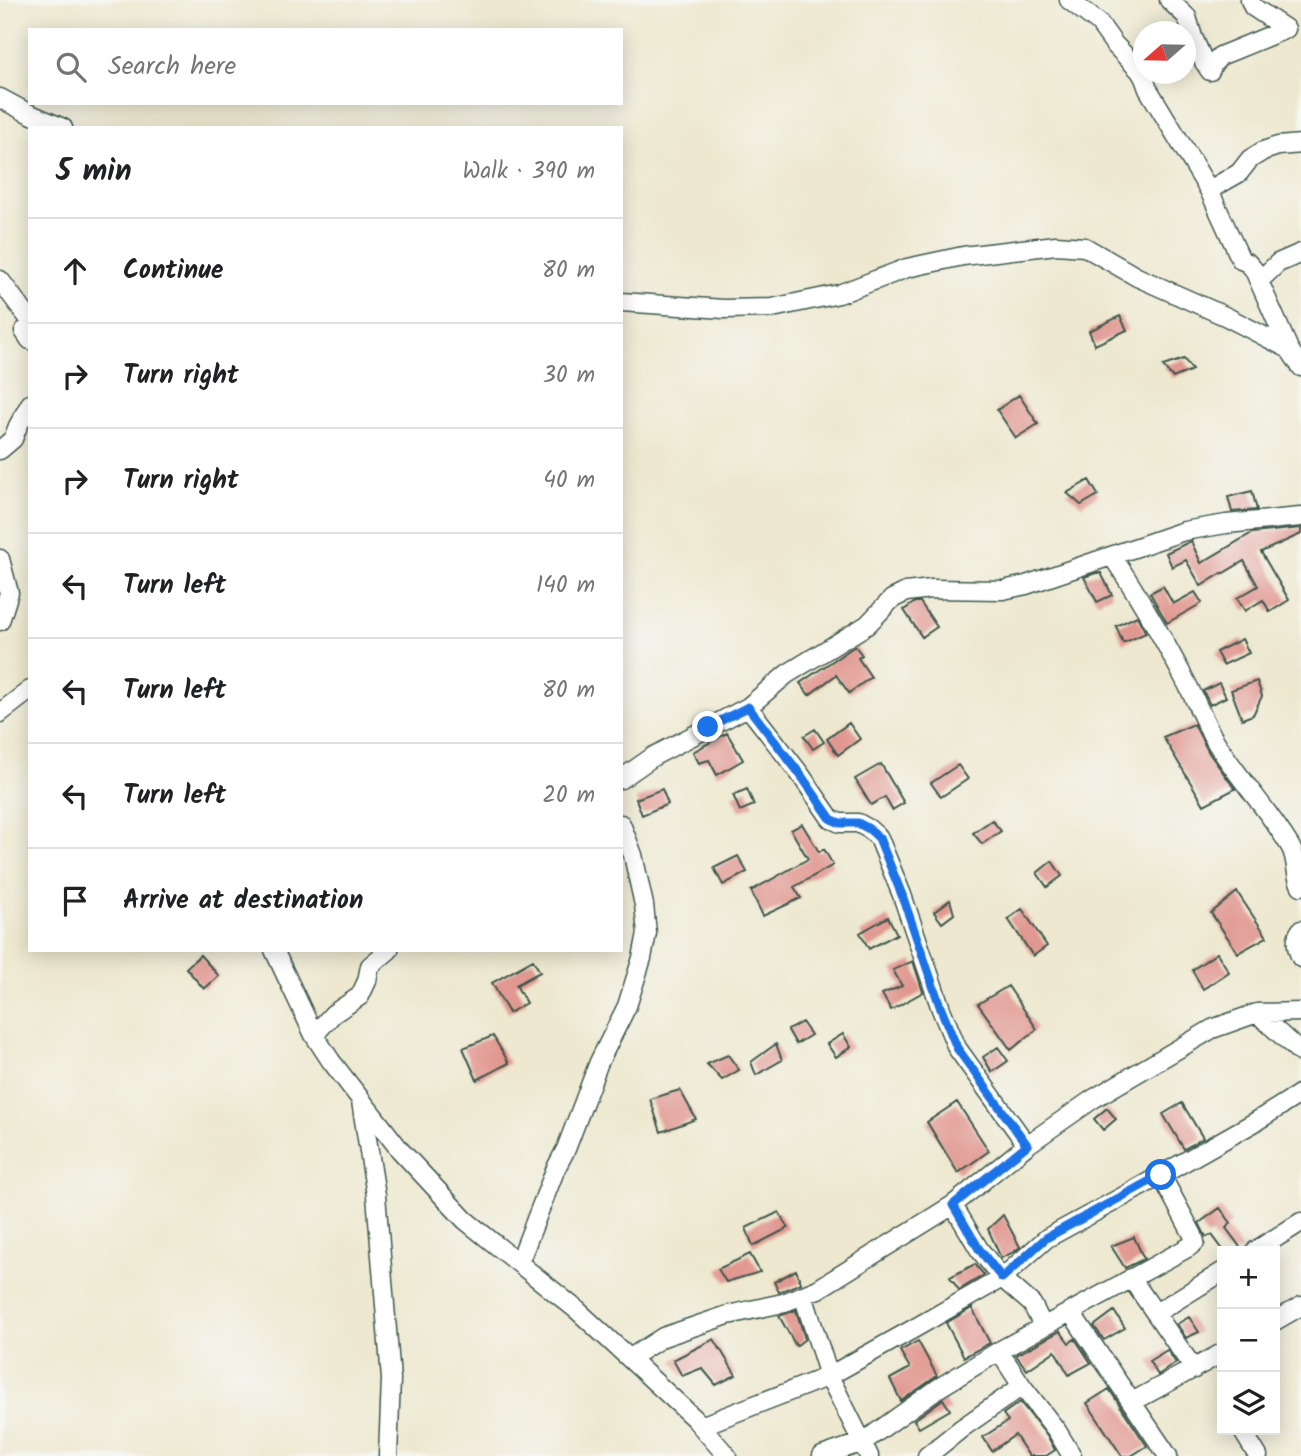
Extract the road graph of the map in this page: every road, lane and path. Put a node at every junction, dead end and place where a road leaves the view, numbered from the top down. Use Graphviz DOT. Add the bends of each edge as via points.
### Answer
graph roads {
  1 [pos="1069,0"];
  2 [pos="1169,0"];
  3 [pos="1250,0"];
  4 [pos="0,98"];
  5 [pos="58,126"];
  6 [pos="1301,144"];
  7 [pos="1209,190"];
  8 [pos="1301,253"];
  9 [pos="0,280"];
  10 [pos="1259,281"];
  11 [pos="623,302"];
  12 [pos="28,330"];
  13 [pos="1289,349"];
  14 [pos="1301,367"];
  15 [pos="28,408"];
  16 [pos="0,450"];
  17 [pos="1301,517"];
  18 [pos="1112,556"];
  19 [pos="0,559"];
  20 [pos="0,621"];
  21 [pos="28,692"];
  22 [pos="748,707"];
  23 [pos="0,713"];
  24 [pos="623,778"];
  25 [pos="623,829"];
  26 [pos="1301,886"];
  27 [pos="1301,930"];
  28 [pos="275,952"];
  29 [pos="387,952"];
  30 [pos="1301,958"];
  31 [pos="1301,1012"];
  32 [pos="1257,1013"];
  33 [pos="314,1035"];
  34 [pos="1301,1053"];
  35 [pos="1301,1093"];
  36 [pos="361,1100"];
  37 [pos="1027,1145"];
  38 [pos="1161,1175"];
  39 [pos="953,1205"];
  40 [pos="1301,1222"];
  41 [pos="1263,1246"];
  42 [pos="519,1263"];
  43 [pos="1217,1275"];
  44 [pos="1002,1278"];
  45 [pos="1131,1278"];
  46 [pos="803,1295"];
  47 [pos="1301,1306"];
  48 [pos="1070,1311"];
  49 [pos="1156,1313"];
  50 [pos="1280,1318"];
  51 [pos="1043,1326"];
  52 [pos="999,1351"];
  53 [pos="1217,1356"];
  54 [pos="630,1358"];
  55 [pos="1194,1369"];
  56 [pos="829,1376"];
  57 [pos="1022,1387"];
  58 [pos="1132,1402"];
  59 [pos="701,1426"];
  60 [pos="1245,1435"];
  61 [pos="866,1449"];
  62 [pos="388,1456"];
  63 [pos="727,1456"];
  64 [pos="822,1456"];
  65 [pos="927,1456"];
  66 [pos="1072,1456"];
  67 [pos="1168,1456"];
  68 [pos="1258,1456"];
  1 -- 7 [label="street" via="1099,23 1140,71"];
  2 -- 3 [label="street" via="1187,17 1210,71 1220,56 1286,29 1253,7"];
  4 -- 5 [label="street"];
  6 -- 7 [label="street" via="1263,151 1239,173"];
  7 -- 10 [label="street" via="1241,260"];
  8 -- 10 [label="street" via="1278,263"];
  9 -- 12 [label="street"];
  10 -- 13 [label="street"];
  11 -- 13 [label="street" via="772,308 839,294 907,268 963,256 1056,245 1085,247 1137,277"];
  13 -- 14 [label="street"];
  15 -- 16 [label="street" via="13,439"];
  17 -- 18 [label="street" via="1184,531"];
  18 -- 22 [label="street" via="1003,590 906,592 892,599 867,625 787,674"];
  18 -- 26 [label="street" via="1147,611 1217,745 1293,849"];
  19 -- 20 [label="street" via="9,593"];
  21 -- 23 [label="street"];
  22 -- 24 [label="street" via="654,756"];
  22 -- 37 [label="street" via="831,819 858,823 879,838 957,1048"];
  25 -- 42 [label="street" via="644,905 647,933 642,958 627,1006 599,1062"];
  27 -- 30 [label="street" via="1296,948"];
  28 -- 33 [label="street"];
  29 -- 33 [label="street" via="370,966 360,996 333,1014"];
  31 -- 32 [label="street"];
  32 -- 34 [label="street"];
  32 -- 37 [label="street" via="1212,1029 1093,1099"];
  33 -- 36 [label="street"];
  35 -- 38 [label="street"];
  36 -- 42 [label="street" via="465,1220"];
  36 -- 62 [label="street" via="376,1195 391,1379"];
  37 -- 39 [label="street"];
  38 -- 44 [label="street" via="1046,1238"];
  38 -- 45 [label="street" via="1195,1242"];
  39 -- 44 [label="street"];
  39 -- 46 [label="street"];
  40 -- 41 [label="street"];
  42 -- 54 [label="street"];
  43 -- 49 [label="street"];
  44 -- 51 [label="street" via="1032,1304"];
  44 -- 56 [label="street"];
  45 -- 48 [label="street"];
  45 -- 49 [label="street"];
  46 -- 54 [label="street" via="663,1337"];
  46 -- 56 [label="street"];
  47 -- 50 [label="street"];
  48 -- 51 [label="street"];
  48 -- 58 [label="street"];
  49 -- 55 [label="street"];
  51 -- 52 [label="street"];
  52 -- 57 [label="street"];
  52 -- 61 [label="street" via="937,1389"];
  53 -- 55 [label="street"];
  54 -- 59 [label="street"];
  55 -- 58 [label="street"];
  56 -- 59 [label="street"];
  56 -- 61 [label="street"];
  57 -- 65 [label="street"];
  57 -- 66 [label="street"];
  58 -- 67 [label="street"];
  59 -- 63 [label="street"];
  60 -- 68 [label="street"];
  61 -- 64 [label="street"];
}
